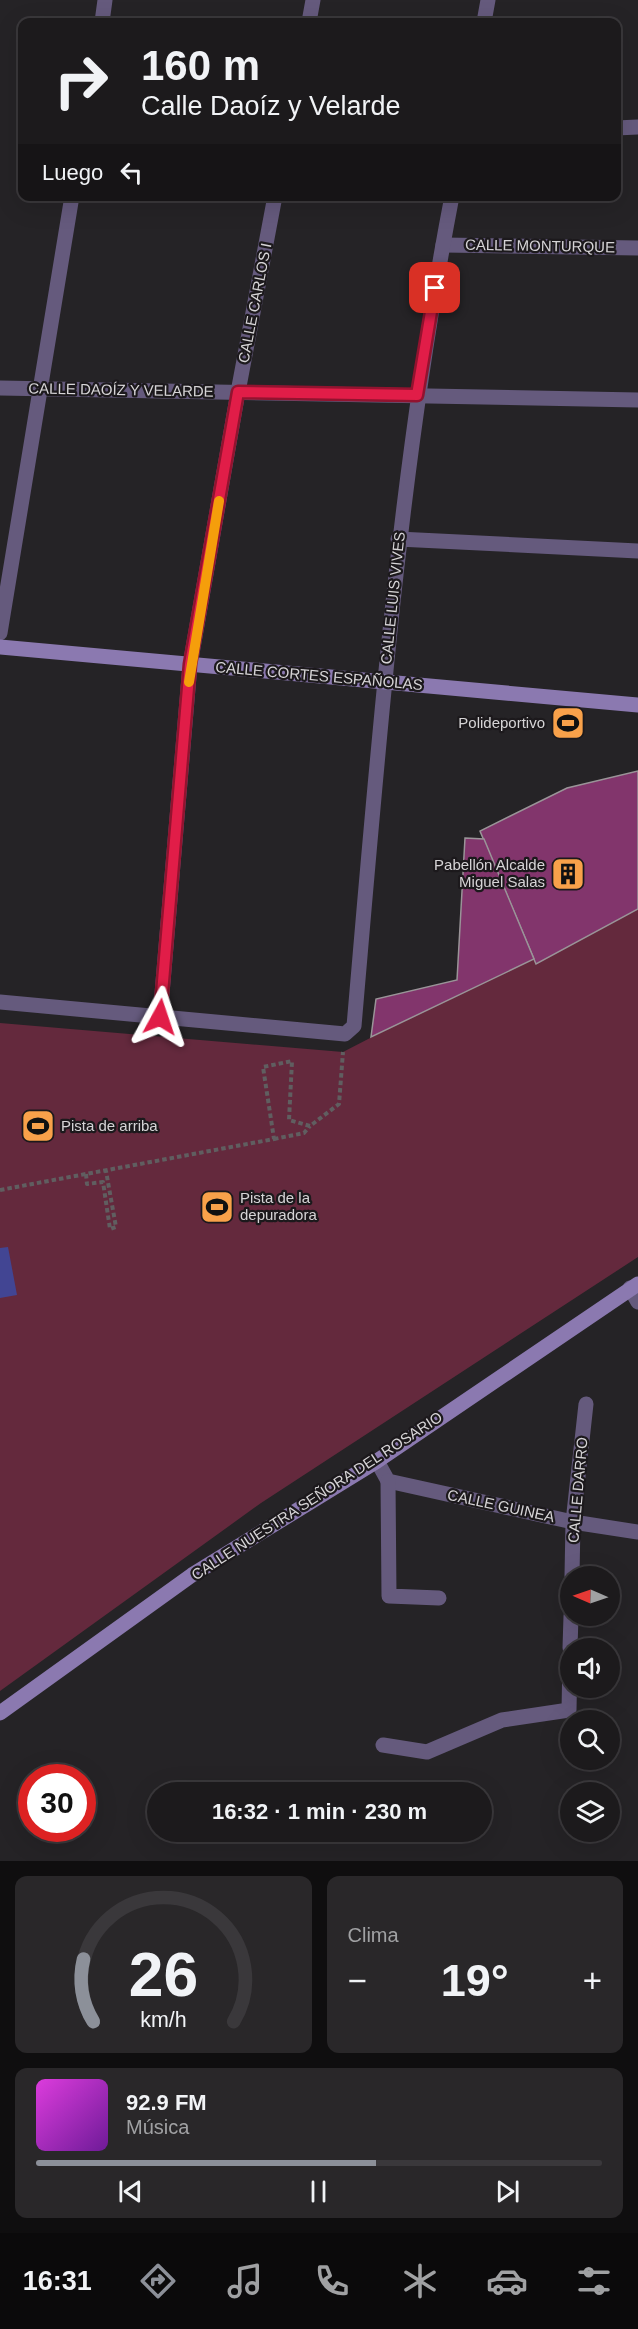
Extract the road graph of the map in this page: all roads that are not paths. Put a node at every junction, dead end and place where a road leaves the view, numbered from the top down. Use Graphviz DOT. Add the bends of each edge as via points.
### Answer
graph roads {
  1 [pos="105,0"];
  2 [pos="313,0"];
  3 [pos="488,0"];
  4 [pos="103,18"];
  5 [pos="310,18"];
  6 [pos="485,18"];
  7 [pos="638,127"];
  8 [pos="621,128"];
  9 [pos="71,201"];
  10 [pos="274,201"];
  11 [pos="451,201"];
  12 [pos="442,245"];
  13 [pos="638,248"];
  14 [pos="0,388"];
  15 [pos="39,389"];
  16 [pos="238,392"];
  17 [pos="417,395"];
  18 [pos="638,400"];
  19 [pos="398,539"];
  20 [pos="638,551"];
  21 [pos="0,633"];
  22 [pos="0,647"];
  23 [pos="190,664"];
  24 [pos="384,682"];
  25 [pos="638,705"];
  26 [pos="0,1002"];
  27 [pos="160,1017"];
  28 [pos="634,1286"];
  29 [pos="638,1302"];
  30 [pos="586,1404"];
  31 [pos="377,1461"];
  32 [pos="388,1481"];
  33 [pos="573,1522"];
  34 [pos="638,1532"];
  35 [pos="572,1566"];
  36 [pos="439,1598"];
  37 [pos="569,1698"];
  38 [pos="0,1713"];
  39 [pos="382,1745"];
  1 -- 4 [label="street"];
  2 -- 5 [label="street"];
  3 -- 6 [label="street"];
  7 -- 8 [label="street"];
  9 -- 15 [label="street"];
  10 -- 16 [label="street, CALLE CARLOS I"];
  11 -- 12 [label="street, CALLE LUIS VIVES"];
  12 -- 13 [label="street, CALLE MONTURQUE"];
  12 -- 17 [label="street, CALLE LUIS VIVES"];
  14 -- 15 [label="street, CALLE DAOÍZ Y VELARDE"];
  15 -- 16 [label="street, CALLE DAOÍZ Y VELARDE"];
  15 -- 21 [label="street"];
  16 -- 17 [label="street, CALLE DAOÍZ Y VELARDE"];
  16 -- 23 [label="street, CALLE CARLOS I"];
  17 -- 18 [label="street, CALLE DAOÍZ Y VELARDE"];
  17 -- 19 [label="street, CALLE LUIS VIVES"];
  19 -- 20 [label="street"];
  19 -- 24 [label="street, CALLE LUIS VIVES"];
  22 -- 23 [label="street, CALLE CORTES ESPAÑOLAS"];
  23 -- 24 [label="street, CALLE CORTES ESPAÑOLAS"];
  23 -- 27 [label="street, CALLE CARLOS I"];
  24 -- 25 [label="street, CALLE CORTES ESPAÑOLAS"];
  24 -- 27 [label="street, CALLE LUIS VIVES" via="354,1026 345,1034"];
  26 -- 27 [label="street"];
  28 -- 29 [label="street"];
  28 -- 31 [label="street, CALLE NUESTRA SEÑORA DEL ROSARIO"];
  30 -- 33 [label="street, CALLE DARRO"];
  31 -- 32 [label="street"];
  31 -- 38 [label="street, CALLE NUESTRA SEÑORA DEL ROSARIO" via="192,1575"];
  32 -- 33 [label="street, CALLE GUINEA"];
  32 -- 36 [label="street" via="389,1596"];
  33 -- 34 [label="street, CALLE GUINEA"];
  33 -- 35 [label="street, CALLE DARRO"];
  37 -- 39 [label="street" via="569,1710 502,1720 427,1752"];
}
